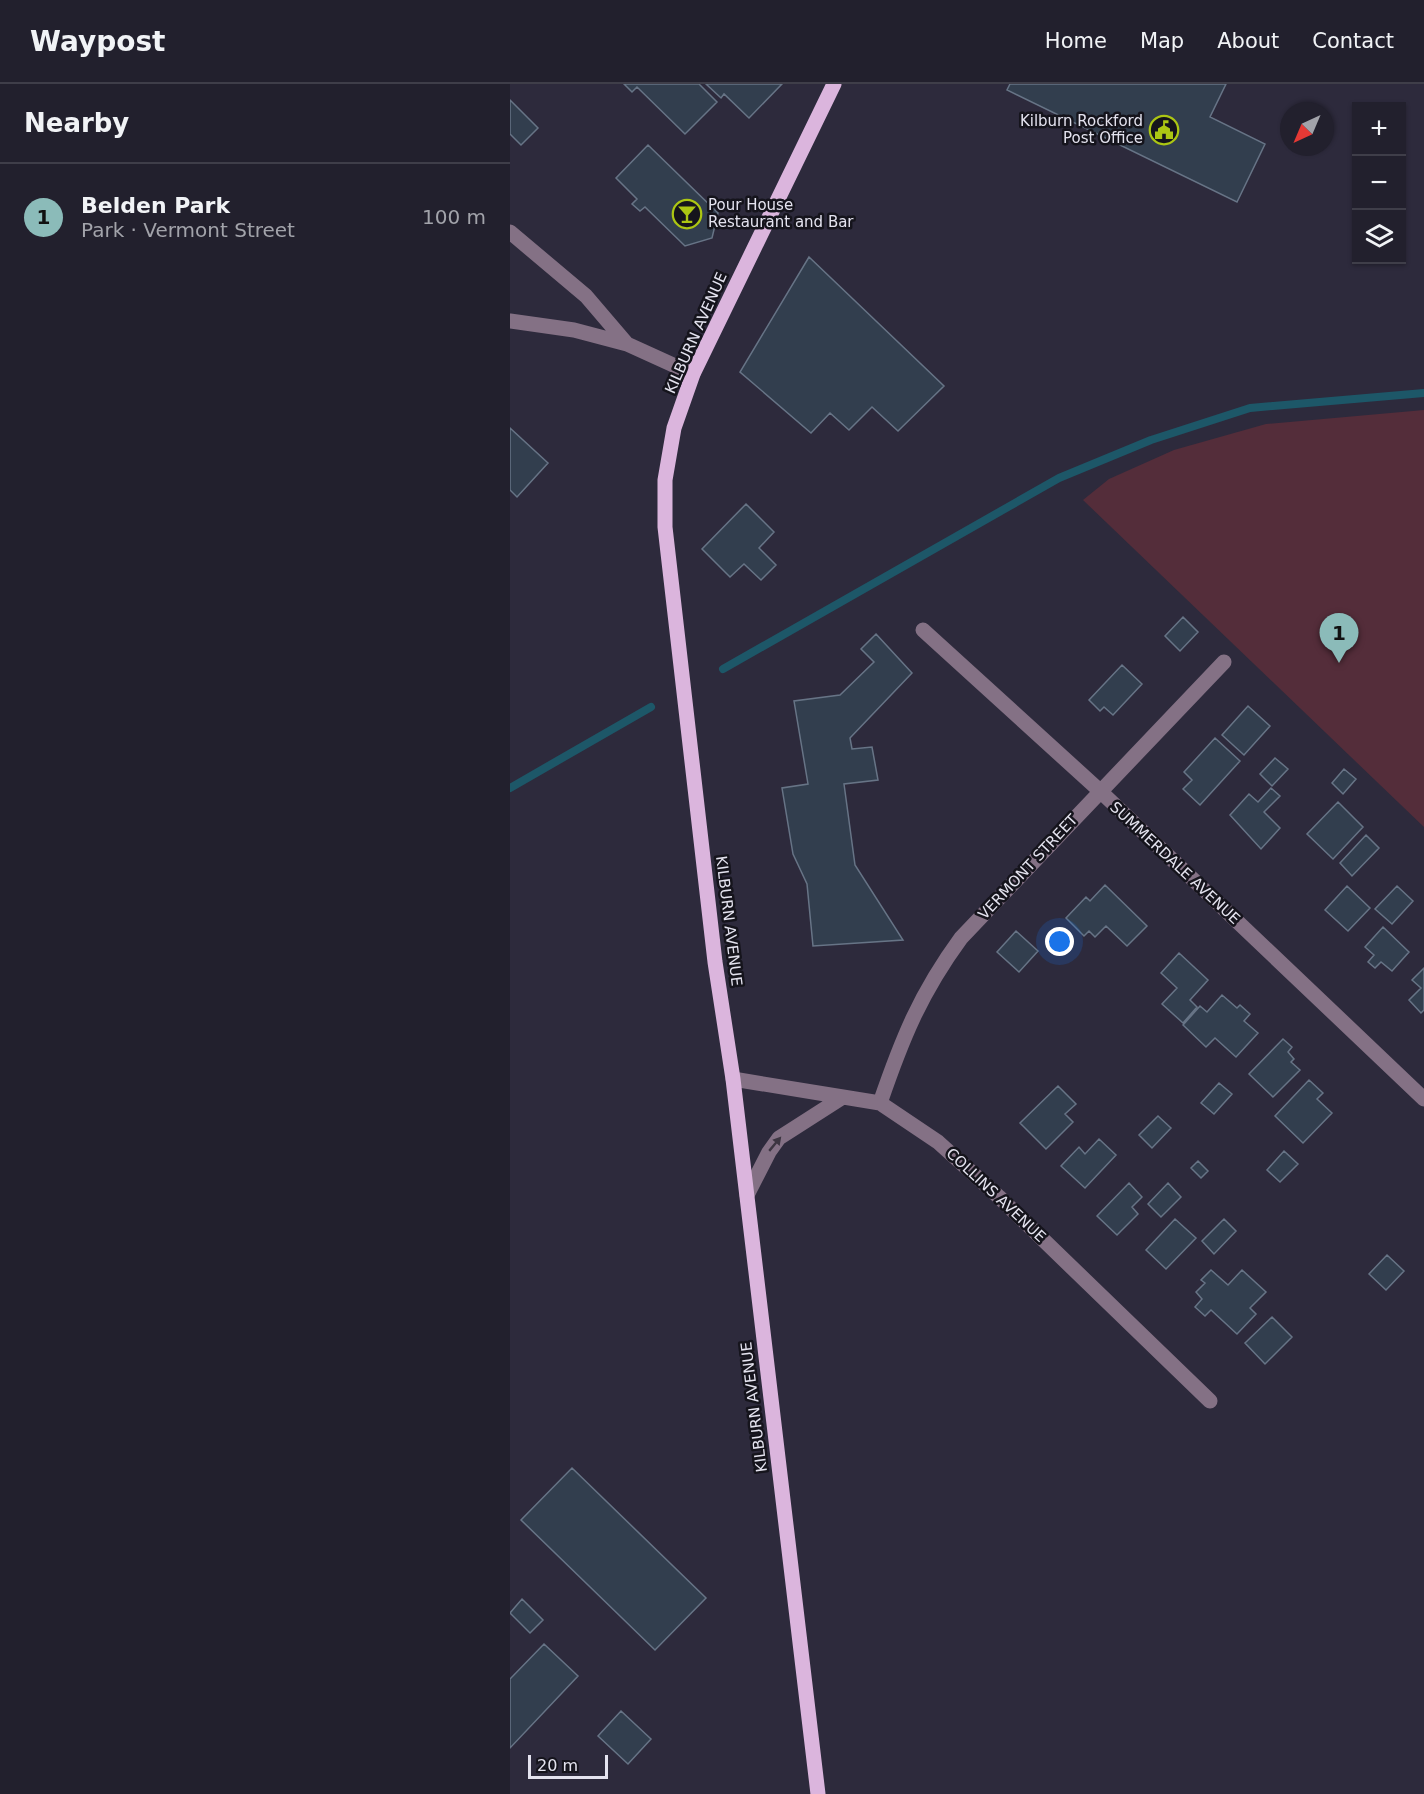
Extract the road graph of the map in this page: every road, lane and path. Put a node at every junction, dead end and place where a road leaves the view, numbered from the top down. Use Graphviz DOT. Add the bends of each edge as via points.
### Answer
graph roads {
  1 [pos="834,84"];
  2 [pos="510,232"];
  3 [pos="510,321"];
  4 [pos="627,344"];
  5 [pos="693,374"];
  6 [pos="923,630"];
  7 [pos="1224,662"];
  8 [pos="1100,791"];
  9 [pos="733,1079"];
  10 [pos="843,1097"];
  11 [pos="1424,1099"];
  12 [pos="880,1103"];
  13 [pos="747,1195"];
  14 [pos="1210,1401"];
  15 [pos="818,1794"];
  1 -- 5 [label="main road, KILBURN AVENUE"];
  2 -- 4 [label="street" via="586,296"];
  3 -- 4 [label="street" via="574,330"];
  4 -- 5 [label="street"];
  5 -- 9 [label="main road, KILBURN AVENUE" via="674,428 665,480 665,527 715,962"];
  6 -- 8 [label="street, SUMMERDALE AVENUE"];
  7 -- 8 [label="street, VERMONT STREET"];
  8 -- 11 [label="street, SUMMERDALE AVENUE"];
  8 -- 12 [label="street, VERMONT STREET" via="962,938 933,976 903,1036"];
  9 -- 10 [label="street, COLLINS AVENUE"];
  9 -- 13 [label="main road, KILBURN AVENUE"];
  10 -- 12 [label="street, COLLINS AVENUE"];
  13 -- 10 [label="street, one-way" via="779,1138"];
  12 -- 14 [label="street, COLLINS AVENUE" via="938,1142 999,1197"];
  13 -- 15 [label="main road, KILBURN AVENUE"];
}
